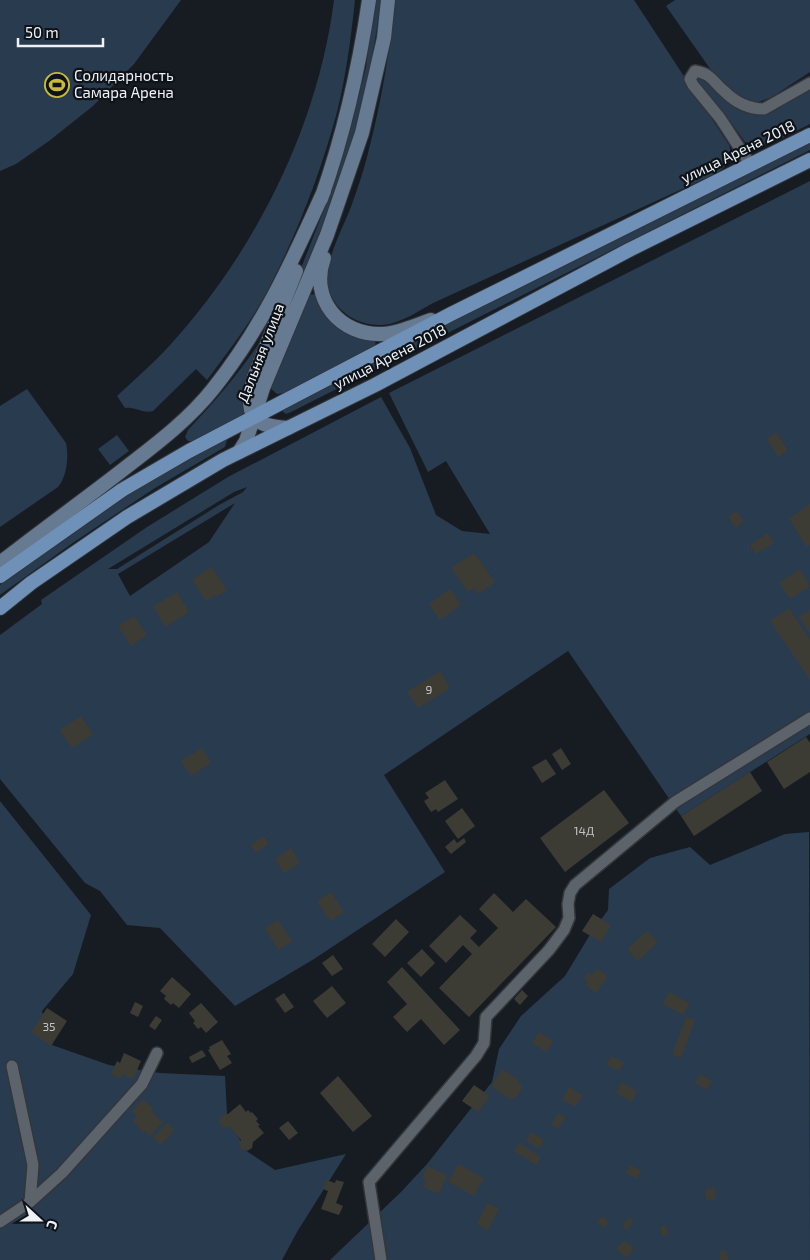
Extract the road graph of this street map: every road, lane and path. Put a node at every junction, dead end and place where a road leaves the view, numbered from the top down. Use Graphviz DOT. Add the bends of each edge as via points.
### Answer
graph roads {
  1 [pos="369,0"];
  2 [pos="388,0"];
  3 [pos="810,83"];
  4 [pos="362,133"];
  5 [pos="810,135"];
  6 [pos="810,160"];
  7 [pos="750,164"];
  8 [pos="324,192"];
  9 [pos="452,314"];
  10 [pos="255,416"];
  11 [pos="288,428"];
  12 [pos="239,452"];
  13 [pos="0,563"];
  14 [pos="0,576"];
  15 [pos="0,608"];
  16 [pos="810,718"];
  17 [pos="157,1053"];
  18 [pos="12,1066"];
  19 [pos="30,1202"];
  20 [pos="0,1222"];
  21 [pos="381,1260"];
  1 -- 8 [label="main road, Дальняя улица" via="354,87"];
  2 -- 4 [label="main road, Дальняя улица" via="384,38"];
  3 -- 7 [label="street" via="764,109 755,109 739,103 710,76 695,71 690,79"];
  4 -- 9 [label="main road" via="355,174 320,269 323,299 340,322 366,332 383,334"];
  4 -- 10 [label="main road, Дальняя улица" via="327,235 263,388"];
  5 -- 7 [label="main road, улица Арена 2018"];
  6 -- 11 [label="main road, улица Арена 2018" via="629,250"];
  7 -- 9 [label="main road, улица Арена 2018"];
  8 -- 10 [label="main road, Дальняя улица" via="254,377 249,405"];
  8 -- 13 [label="main road" via="284,280 256,328 212,390 154,446"];
  9 -- 10 [label="main road, улица Арена 2018"];
  10 -- 11 [label="main road" via="262,424"];
  10 -- 12 [label="main road"];
  10 -- 14 [label="main road, улица Арена 2018" via="122,490"];
  11 -- 12 [label="main road, улица Арена 2018"];
  12 -- 15 [label="main road, улица Арена 2018" via="127,517"];
  16 -- 21 [label="street" via="674,802 575,885 570,893 569,918 564,930 486,1017 484,1043 476,1056 370,1182"];
  17 -- 19 [label="street" via="142,1084 62,1173"];
  18 -- 19 [label="street" via="34,1165"];
  19 -- 20 [label="street"];
}
